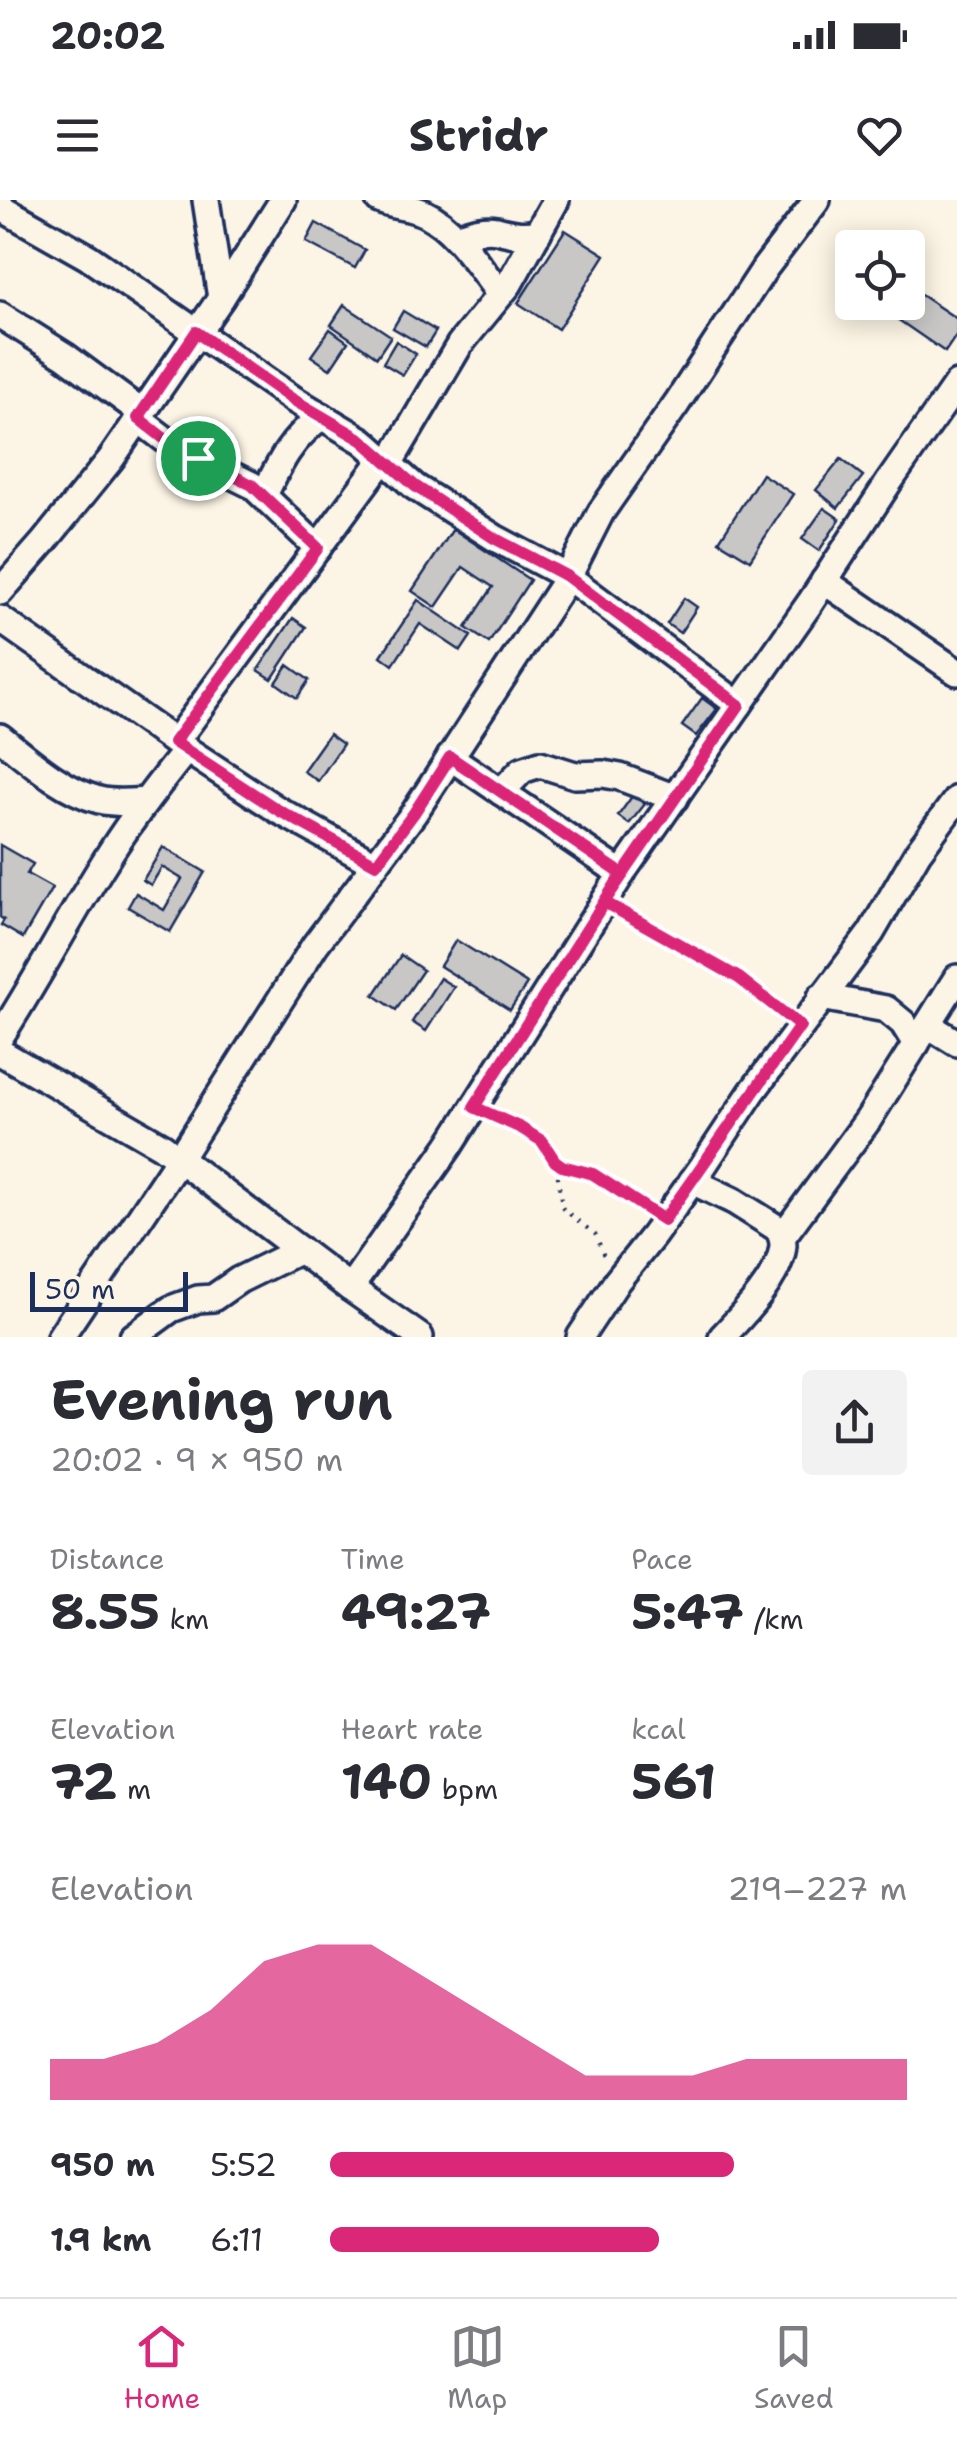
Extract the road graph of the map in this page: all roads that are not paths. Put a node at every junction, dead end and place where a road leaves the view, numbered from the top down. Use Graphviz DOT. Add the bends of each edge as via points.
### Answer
graph roads {
  1 [pos="206,200"];
  2 [pos="283,200"];
  3 [pos="379,200"];
  4 [pos="556,200"];
  5 [pos="817,200"];
  6 [pos="411,205"];
  7 [pos="0,207"];
  8 [pos="538,233"];
  9 [pos="456,237"];
  10 [pos="500,294"];
  11 [pos="221,298"];
  12 [pos="0,315"];
  13 [pos="196,332"];
  14 [pos="957,384"];
  15 [pos="139,415"];
  16 [pos="322,416"];
  17 [pos="386,461"];
  18 [pos="264,495"];
  19 [pos="318,548"];
  20 [pos="568,577"];
  21 [pos="824,581"];
  22 [pos="0,592"];
  23 [pos="0,619"];
  24 [pos="957,672"];
  25 [pos="739,705"];
  26 [pos="0,737"];
  27 [pos="180,746"];
  28 [pos="450,757"];
  29 [pos="502,792"];
  30 [pos="674,798"];
  31 [pos="146,800"];
  32 [pos="957,800"];
  33 [pos="376,864"];
  34 [pos="622,874"];
  35 [pos="957,978"];
  36 [pos="821,997"];
  37 [pos="922,1034"];
  38 [pos="0,1037"];
  39 [pos="957,1043"];
  40 [pos="0,1052"];
  41 [pos="179,1159"];
  42 [pos="692,1181"];
  43 [pos="782,1238"];
  44 [pos="300,1250"];
  45 [pos="350,1288"];
  46 [pos="60,1337"];
  47 [pos="133,1337"];
  48 [pos="420,1337"];
  49 [pos="580,1337"];
  50 [pos="722,1337"];
  1 -- 11 [label="street"];
  2 -- 11 [label="street"];
  3 -- 6 [label="street"];
  4 -- 8 [label="street"];
  5 -- 20 [label="street" via="602,512"];
  6 -- 9 [label="street"];
  7 -- 13 [label="street" via="88,257"];
  8 -- 9 [label="street" via="480,230"];
  8 -- 10 [label="street"];
  9 -- 10 [label="street"];
  10 -- 17 [label="street"];
  11 -- 13 [label="street"];
  12 -- 15 [label="street"];
  13 -- 15 [label="street"];
  13 -- 16 [label="street"];
  14 -- 21 [label="street"];
  15 -- 18 [label="street" via="175,447"];
  15 -- 22 [label="street" via="111,459"];
  16 -- 17 [label="street"];
  16 -- 18 [label="street" via="290,445"];
  17 -- 19 [label="street"];
  17 -- 20 [label="street" via="494,538"];
  18 -- 19 [label="street"];
  19 -- 27 [label="street"];
  20 -- 25 [label="street"];
  20 -- 28 [label="street"];
  21 -- 24 [label="street"];
  21 -- 25 [label="street"];
  23 -- 27 [label="street"];
  25 -- 30 [label="street"];
  26 -- 31 [label="street" via="76,790 121,803"];
  27 -- 31 [label="street"];
  27 -- 33 [label="street"];
  28 -- 29 [label="street"];
  28 -- 33 [label="street"];
  29 -- 30 [label="street" via="522,770 540,764 575,775 620,776"];
  29 -- 34 [label="street"];
  30 -- 34 [label="street"];
  31 -- 38 [label="street"];
  32 -- 36 [label="street"];
  33 -- 41 [label="street"];
  34 -- 45 [label="street"];
  35 -- 37 [label="street"];
  36 -- 37 [label="street" via="886,1009"];
  36 -- 42 [label="street"];
  37 -- 39 [label="street"];
  37 -- 43 [label="street"];
  40 -- 41 [label="street"];
  41 -- 44 [label="street"];
  41 -- 46 [label="street"];
  42 -- 43 [label="street" via="756,1214"];
  42 -- 49 [label="street"];
  43 -- 50 [label="street" via="775,1269"];
  44 -- 45 [label="street"];
  44 -- 47 [label="street" via="213,1298 171,1309"];
  45 -- 48 [label="street"];
}
